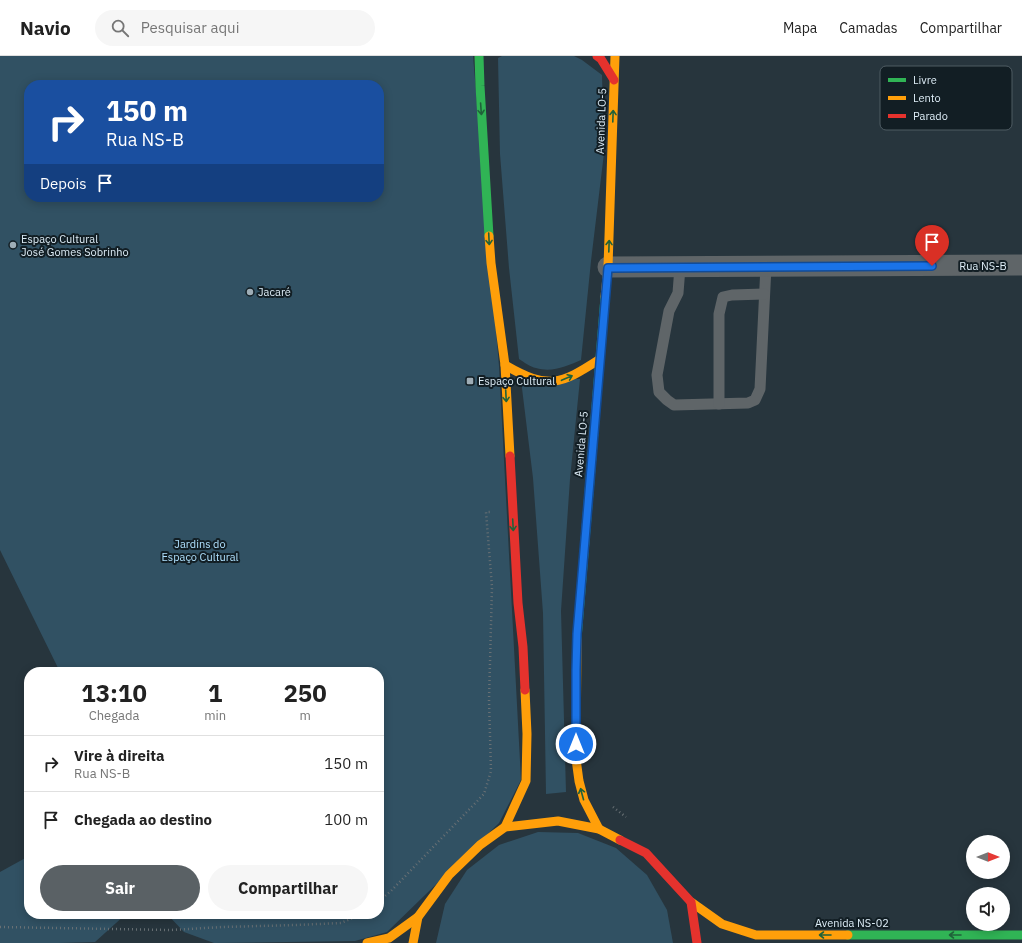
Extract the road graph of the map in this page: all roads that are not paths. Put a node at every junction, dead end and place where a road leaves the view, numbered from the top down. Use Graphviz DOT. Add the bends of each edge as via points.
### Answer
graph roads {
  1 [pos="479,56"];
  2 [pos="597,56"];
  3 [pos="615,56"];
  4 [pos="487,73"];
  5 [pos="614,80"];
  6 [pos="480,86"];
  7 [pos="766,266"];
  8 [pos="1022,266"];
  9 [pos="680,267"];
  10 [pos="608,268"];
  11 [pos="764,294"];
  12 [pos="600,359"];
  13 [pos="505,365"];
  14 [pos="719,404"];
  15 [pos="505,827"];
  16 [pos="599,829"];
  17 [pos="691,902"];
  18 [pos="418,918"];
  19 [pos="1022,934"];
  20 [pos="367,943"];
  21 [pos="413,943"];
  22 [pos="697,943"];
  1 -- 6 [label="main road"];
  2 -- 5 [label="main road"];
  3 -- 5 [label="main road, Avenida LO-5"];
  4 -- 6 [label="main road"];
  10 -- 5 [label="main road, Avenida LO-5, one-way"];
  6 -- 13 [label="main road, one-way" via="491,263"];
  7 -- 8 [label="street, Rua NS-B"];
  7 -- 9 [label="street, Rua NS-B"];
  7 -- 11 [label="lane"];
  9 -- 10 [label="street, Rua NS-B"];
  9 -- 14 [label="lane" via="678,293 669,311 657,375 659,392 674,404"];
  10 -- 12 [label="main road, Avenida LO-5"];
  11 -- 14 [label="lane" via="760,389 755,400"];
  11 -- 14 [label="lane" via="723,297 719,314"];
  13 -- 12 [label="main road, one-way" via="536,381 556,382 578,373"];
  16 -- 12 [label="main road, Avenida LO-5, one-way" via="584,800 579,781 576,759 576,670"];
  13 -- 15 [label="main road, one-way" via="527,734 526,781"];
  15 -- 16 [label="main road, Avenida NS-02" via="558,821"];
  15 -- 18 [label="main road" via="480,845 449,875"];
  16 -- 17 [label="main road, Avenida NS-02" via="646,853"];
  19 -- 17 [label="main road, Avenida NS-02, one-way" via="756,935 722,924"];
  17 -- 22 [label="main road"];
  18 -- 20 [label="main road" via="388,938"];
  18 -- 21 [label="main road"];
}
